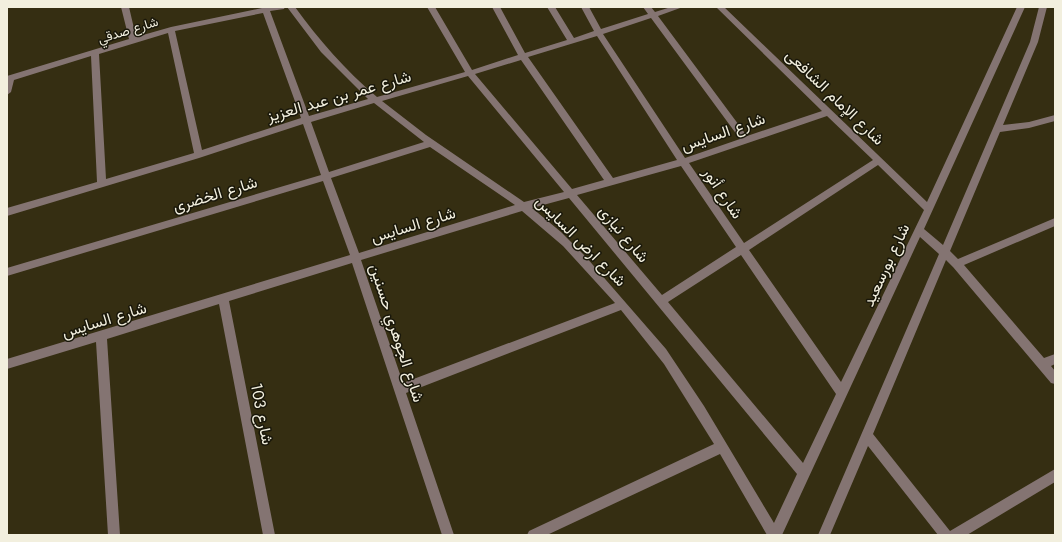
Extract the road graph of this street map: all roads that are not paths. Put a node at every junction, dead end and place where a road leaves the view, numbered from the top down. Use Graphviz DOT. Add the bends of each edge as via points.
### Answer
graph roads {
  1 [pos="125,7"];
  2 [pos="281,7"];
  3 [pos="291,7"];
  4 [pos="431,7"];
  5 [pos="496,7"];
  6 [pos="552,7"];
  7 [pos="585,7"];
  8 [pos="647,7"];
  9 [pos="679,7"];
  10 [pos="720,7"];
  11 [pos="1021,7"];
  12 [pos="1043,7"];
  13 [pos="266,8"];
  14 [pos="653,15"];
  15 [pos="171,30"];
  16 [pos="600,33"];
  17 [pos="133,41"];
  18 [pos="572,41"];
  19 [pos="95,53"];
  20 [pos="523,56"];
  21 [pos="470,73"];
  22 [pos="8,78"];
  23 [pos="7,92"];
  24 [pos="374,101"];
  25 [pos="828,112"];
  26 [pos="1055,118"];
  27 [pos="305,120"];
  28 [pos="996,129"];
  29 [pos="746,141"];
  30 [pos="431,143"];
  31 [pos="199,155"];
  32 [pos="878,161"];
  33 [pos="683,162"];
  34 [pos="325,177"];
  35 [pos="611,183"];
  36 [pos="102,184"];
  37 [pos="571,195"];
  38 [pos="526,206"];
  39 [pos="929,209"];
  40 [pos="7,212"];
  41 [pos="1055,222"];
  42 [pos="919,230"];
  43 [pos="742,248"];
  44 [pos="944,252"];
  45 [pos="356,259"];
  46 [pos="957,264"];
  47 [pos="7,272"];
  48 [pos="223,300"];
  49 [pos="660,302"];
  50 [pos="622,305"];
  51 [pos="101,336"];
  52 [pos="1055,359"];
  53 [pos="7,364"];
  54 [pos="1042,364"];
  55 [pos="1055,379"];
  56 [pos="400,390"];
  57 [pos="842,393"];
  58 [pos="866,435"];
  59 [pos="721,447"];
  60 [pos="804,473"];
  61 [pos="1055,475"];
  62 [pos="829,532"];
  63 [pos="114,535"];
  64 [pos="269,535"];
  65 [pos="448,535"];
  66 [pos="533,535"];
  67 [pos="774,535"];
  68 [pos="946,535"];
  69 [pos="955,535"];
  1 -- 17 [label="street"];
  2 -- 13 [label="street, شارع صدقي"];
  3 -- 24 [label="street, شارع ارض السايس" via="310,35 348,78"];
  4 -- 21 [label="street, شارع نيازى"];
  5 -- 20 [label="street"];
  6 -- 18 [label="street"];
  7 -- 16 [label="street, شارع أنور"];
  8 -- 14 [label="street"];
  9 -- 14 [label="street, شارع عمر بن عبد العزيز"];
  10 -- 25 [label="street, شارع الإمام الشافعى"];
  11 -- 39 [label="street, شارع بورسعيد"];
  12 -- 28 [label="street" via="1034,42"];
  13 -- 15 [label="street, شارع صدقي"];
  13 -- 27 [label="street, شارع الجوهري حسنين"];
  14 -- 16 [label="street, شارع عمر بن عبد العزيز"];
  14 -- 29 [label="street"];
  15 -- 17 [label="street, شارع صدقي"];
  15 -- 31 [label="street"];
  16 -- 18 [label="street, شارع عمر بن عبد العزيز"];
  16 -- 33 [label="street, شارع أنور"];
  17 -- 19 [label="street, شارع صدقي"];
  18 -- 20 [label="street, شارع عمر بن عبد العزيز"];
  19 -- 22 [label="street, شارع صدقي"];
  19 -- 36 [label="street"];
  20 -- 21 [label="street, شارع عمر بن عبد العزيز"];
  20 -- 35 [label="street"];
  21 -- 24 [label="street, شارع عمر بن عبد العزيز"];
  21 -- 37 [label="street, شارع نيازى"];
  22 -- 23 [label="street"];
  24 -- 27 [label="street, شارع عمر بن عبد العزيز"];
  24 -- 30 [label="street, شارع ارض السايس"];
  25 -- 29 [label="street, شارع السايس"];
  25 -- 32 [label="street, شارع الإمام الشافعى"];
  26 -- 28 [label="street" via="1029,126"];
  27 -- 31 [label="street, شارع عمر بن عبد العزيز"];
  27 -- 34 [label="street, شارع الجوهري حسنين"];
  28 -- 44 [label="street"];
  29 -- 33 [label="street, شارع السايس"];
  30 -- 34 [label="street, شارع الخضرى"];
  30 -- 38 [label="street, شارع ارض السايس"];
  31 -- 36 [label="street, شارع عمر بن عبد العزيز"];
  32 -- 39 [label="street, شارع الإمام الشافعى"];
  32 -- 43 [label="street"];
  33 -- 35 [label="street, شارع السايس"];
  33 -- 43 [label="street, شارع أنور"];
  34 -- 45 [label="street, شارع الجوهري حسنين"];
  34 -- 47 [label="street, شارع الخضرى"];
  35 -- 37 [label="street, شارع السايس"];
  36 -- 40 [label="street, شارع عمر بن عبد العزيز"];
  37 -- 38 [label="street, شارع السايس"];
  37 -- 49 [label="street, شارع نيازى"];
  38 -- 45 [label="street, شارع السايس"];
  38 -- 50 [label="street, شارع ارض السايس" via="590,268"];
  39 -- 42 [label="street, شارع بورسعيد"];
  41 -- 46 [label="street"];
  42 -- 44 [label="street"];
  42 -- 57 [label="street, شارع بورسعيد"];
  43 -- 49 [label="street"];
  43 -- 57 [label="street, شارع أنور"];
  44 -- 46 [label="street"];
  44 -- 58 [label="street"];
  45 -- 48 [label="street, شارع السايس"];
  45 -- 56 [label="street, شارع الجوهري حسنين"];
  46 -- 54 [label="street"];
  48 -- 51 [label="street, شارع السايس"];
  48 -- 64 [label="street, شارع 103"];
  49 -- 60 [label="street, شارع نيازى"];
  50 -- 56 [label="street"];
  50 -- 59 [label="street, شارع ارض السايس" via="674,368"];
  51 -- 53 [label="street, شارع السايس"];
  51 -- 63 [label="street"];
  52 -- 54 [label="street"];
  54 -- 55 [label="street"];
  56 -- 65 [label="street, شارع الجوهري حسنين"];
  57 -- 60 [label="street, شارع بورسعيد"];
  58 -- 62 [label="street"];
  58 -- 68 [label="street"];
  59 -- 66 [label="street"];
  59 -- 67 [label="street, شارع ارض السايس"];
  60 -- 67 [label="street, شارع بورسعيد"];
  61 -- 69 [label="street"];
}
